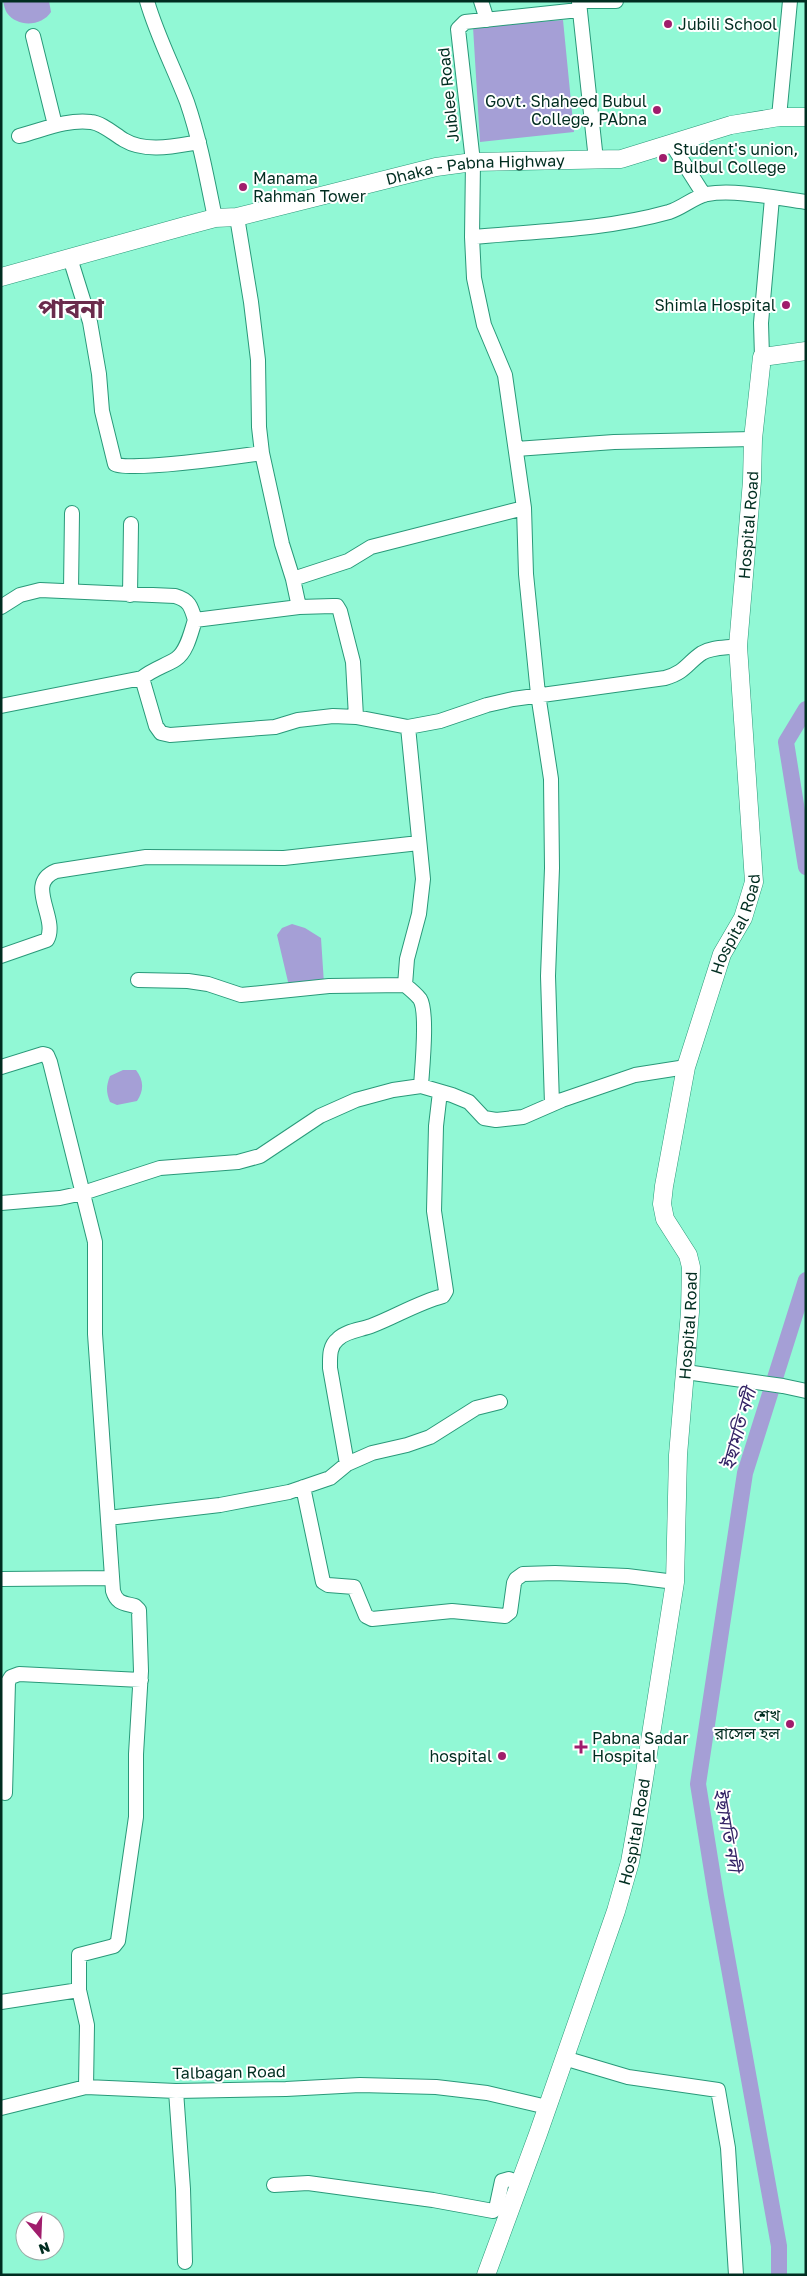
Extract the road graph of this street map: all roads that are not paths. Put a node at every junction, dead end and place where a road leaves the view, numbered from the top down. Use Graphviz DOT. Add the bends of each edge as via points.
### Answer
graph roads {
  1 [pos="147,1"];
  2 [pos="481,1"];
  3 [pos="616,1"];
  4 [pos="790,1"];
  5 [pos="582,4"];
  6 [pos="487,20"];
  7 [pos="33,36"];
  8 [pos="778,117"];
  9 [pos="806,117"];
  10 [pos="55,125"];
  11 [pos="19,136"];
  12 [pos="199,142"];
  13 [pos="671,143"];
  14 [pos="596,160"];
  15 [pos="472,162"];
  16 [pos="704,195"];
  17 [pos="772,198"];
  18 [pos="806,202"];
  19 [pos="237,217"];
  20 [pos="215,218"];
  21 [pos="472,237"];
  22 [pos="70,258"];
  23 [pos="1,277"];
  24 [pos="806,350"];
  25 [pos="762,357"];
  26 [pos="753,439"];
  27 [pos="516,448"];
  28 [pos="262,453"];
  29 [pos="524,508"];
  30 [pos="72,513"];
  31 [pos="131,524"];
  32 [pos="293,579"];
  33 [pos="71,590"];
  34 [pos="130,595"];
  35 [pos="299,607"];
  36 [pos="1,608"];
  37 [pos="195,620"];
  38 [pos="738,646"];
  39 [pos="142,678"];
  40 [pos="538,694"];
  41 [pos="1,706"];
  42 [pos="356,717"];
  43 [pos="408,727"];
  44 [pos="419,843"];
  45 [pos="1,956"];
  46 [pos="138,980"];
  47 [pos="406,985"];
  48 [pos="1,1067"];
  49 [pos="686,1067"];
  50 [pos="421,1086"];
  51 [pos="440,1092"];
  52 [pos="552,1104"];
  53 [pos="83,1193"];
  54 [pos="1,1203"];
  55 [pos="686,1372"];
  56 [pos="806,1391"];
  57 [pos="500,1402"];
  58 [pos="347,1464"];
  59 [pos="303,1487"];
  60 [pos="108,1518"];
  61 [pos="112,1578"];
  62 [pos="1,1579"];
  63 [pos="675,1582"];
  64 [pos="141,1680"];
  65 [pos="5,1793"];
  66 [pos="79,1990"];
  67 [pos="1,2002"];
  68 [pos="564,2058"];
  69 [pos="86,2087"];
  70 [pos="176,2091"];
  71 [pos="547,2107"];
  72 [pos="1,2108"];
  73 [pos="520,2183"];
  74 [pos="274,2185"];
  75 [pos="185,2262"];
  76 [pos="486,2275"];
  77 [pos="736,2275"];
  1 -- 12 [label="street"];
  2 -- 6 [label="street"];
  3 -- 5 [label="street, Jublee Road"];
  4 -- 8 [label="street"];
  5 -- 6 [label="street, Jublee Road"];
  5 -- 14 [label="street"];
  6 -- 15 [label="street, Jublee Road" via="465,22 458,29"];
  7 -- 10 [label="street"];
  8 -- 9 [label="main road, Dhaka - Pabna Highway"];
  8 -- 13 [label="main road, Dhaka - Pabna Highway" via="731,125"];
  10 -- 11 [label="street"];
  10 -- 12 [label="street" via="92,122 143,147"];
  12 -- 20 [label="street"];
  13 -- 14 [label="main road, Dhaka - Pabna Highway" via="621,159"];
  13 -- 16 [label="street"];
  14 -- 15 [label="main road, Dhaka - Pabna Highway"];
  15 -- 19 [label="main road, Dhaka - Pabna Highway" via="436,167"];
  15 -- 21 [label="street"];
  16 -- 17 [label="street"];
  16 -- 21 [label="street" via="670,212 592,227"];
  17 -- 18 [label="street"];
  17 -- 25 [label="street" via="761,323"];
  19 -- 20 [label="main road, Dhaka - Pabna Highway"];
  19 -- 28 [label="street" via="257,350"];
  20 -- 22 [label="main road, Dhaka - Pabna Highway"];
  21 -- 27 [label="street" via="474,278 484,325 505,376"];
  22 -- 23 [label="main road, Dhaka - Pabna Highway"];
  22 -- 28 [label="street" via="90,322 102,411 115,464 144,465"];
  24 -- 25 [label="main road"];
  25 -- 26 [label="main road, Hospital Road"];
  26 -- 27 [label="street"];
  26 -- 38 [label="main road, Hospital Road"];
  27 -- 29 [label="street"];
  28 -- 32 [label="street"];
  29 -- 32 [label="street" via="371,547 348,561"];
  29 -- 40 [label="street" via="526,574"];
  30 -- 33 [label="street"];
  31 -- 34 [label="street"];
  32 -- 35 [label="street"];
  33 -- 34 [label="street"];
  33 -- 36 [label="street" via="28,592"];
  34 -- 37 [label="street" via="186,599"];
  35 -- 37 [label="street"];
  35 -- 42 [label="street" via="338,606 353,662"];
  37 -- 39 [label="street" via="178,658"];
  38 -- 40 [label="street" via="710,650 683,671 665,678"];
  38 -- 49 [label="main road, Hospital Road" via="754,882 743,918 722,954"];
  39 -- 41 [label="street"];
  39 -- 42 [label="street" via="156,726 161,733 170,735 275,727 298,720 333,716"];
  40 -- 43 [label="street" via="487,705 440,722"];
  40 -- 52 [label="street" via="551,779 548,976"];
  42 -- 43 [label="street"];
  43 -- 44 [label="street"];
  44 -- 45 [label="street" via="284,858 146,857 56,871 45,878 42,889 49,926 47,940"];
  44 -- 47 [label="street" via="423,879 419,914 407,959"];
  46 -- 47 [label="street" via="188,981 241,995 330,986"];
  47 -- 50 [label="street" via="421,1003 424,1029"];
  48 -- 53 [label="street" via="43,1054 49,1057"];
  49 -- 52 [label="street" via="635,1075"];
  49 -- 55 [label="main road, Hospital Road" via="662,1204 665,1219 692,1267"];
  50 -- 51 [label="street"];
  50 -- 53 [label="street" via="356,1100 320,1116 260,1156 238,1162 160,1168"];
  51 -- 52 [label="street" via="468,1102 484,1118 496,1120 523,1117"];
  51 -- 58 [label="street" via="434,1211 446,1291 443,1296 345,1334 333,1344 330,1368"];
  53 -- 54 [label="street"];
  53 -- 60 [label="street" via="94,1242 95,1334"];
  55 -- 56 [label="street"];
  55 -- 63 [label="main road, Hospital Road" via="678,1455"];
  57 -- 58 [label="street" via="476,1408 430,1437 407,1446 372,1453"];
  58 -- 59 [label="street" via="330,1478"];
  59 -- 60 [label="street" via="247,1501"];
  59 -- 63 [label="street" via="323,1582 354,1587 366,1616 372,1619 452,1611 505,1616 510,1612 516,1579 523,1574 627,1576"];
  60 -- 61 [label="street"];
  61 -- 62 [label="street"];
  61 -- 64 [label="street" via="115,1597 139,1610"];
  63 -- 68 [label="main road, Hospital Road" via="630,1862"];
  64 -- 65 [label="street" via="19,1674 11,1677 8,1682"];
  64 -- 66 [label="street" via="136,1817 118,1941 114,1946 79,1955"];
  66 -- 67 [label="street"];
  66 -- 69 [label="street" via="87,2025"];
  68 -- 71 [label="main road, Hospital Road"];
  68 -- 77 [label="street" via="628,2077 718,2090 728,2148"];
  69 -- 70 [label="street, Talbagan Road"];
  69 -- 72 [label="street, Talbagan Road"];
  70 -- 71 [label="street, Talbagan Road" via="360,2085 436,2087 487,2093"];
  70 -- 75 [label="street"];
  71 -- 73 [label="main road, Hospital Road"];
  73 -- 74 [label="street" via="509,2179 502,2181 493,2211 308,2183"];
  73 -- 76 [label="main road, Hospital Road"];
}
